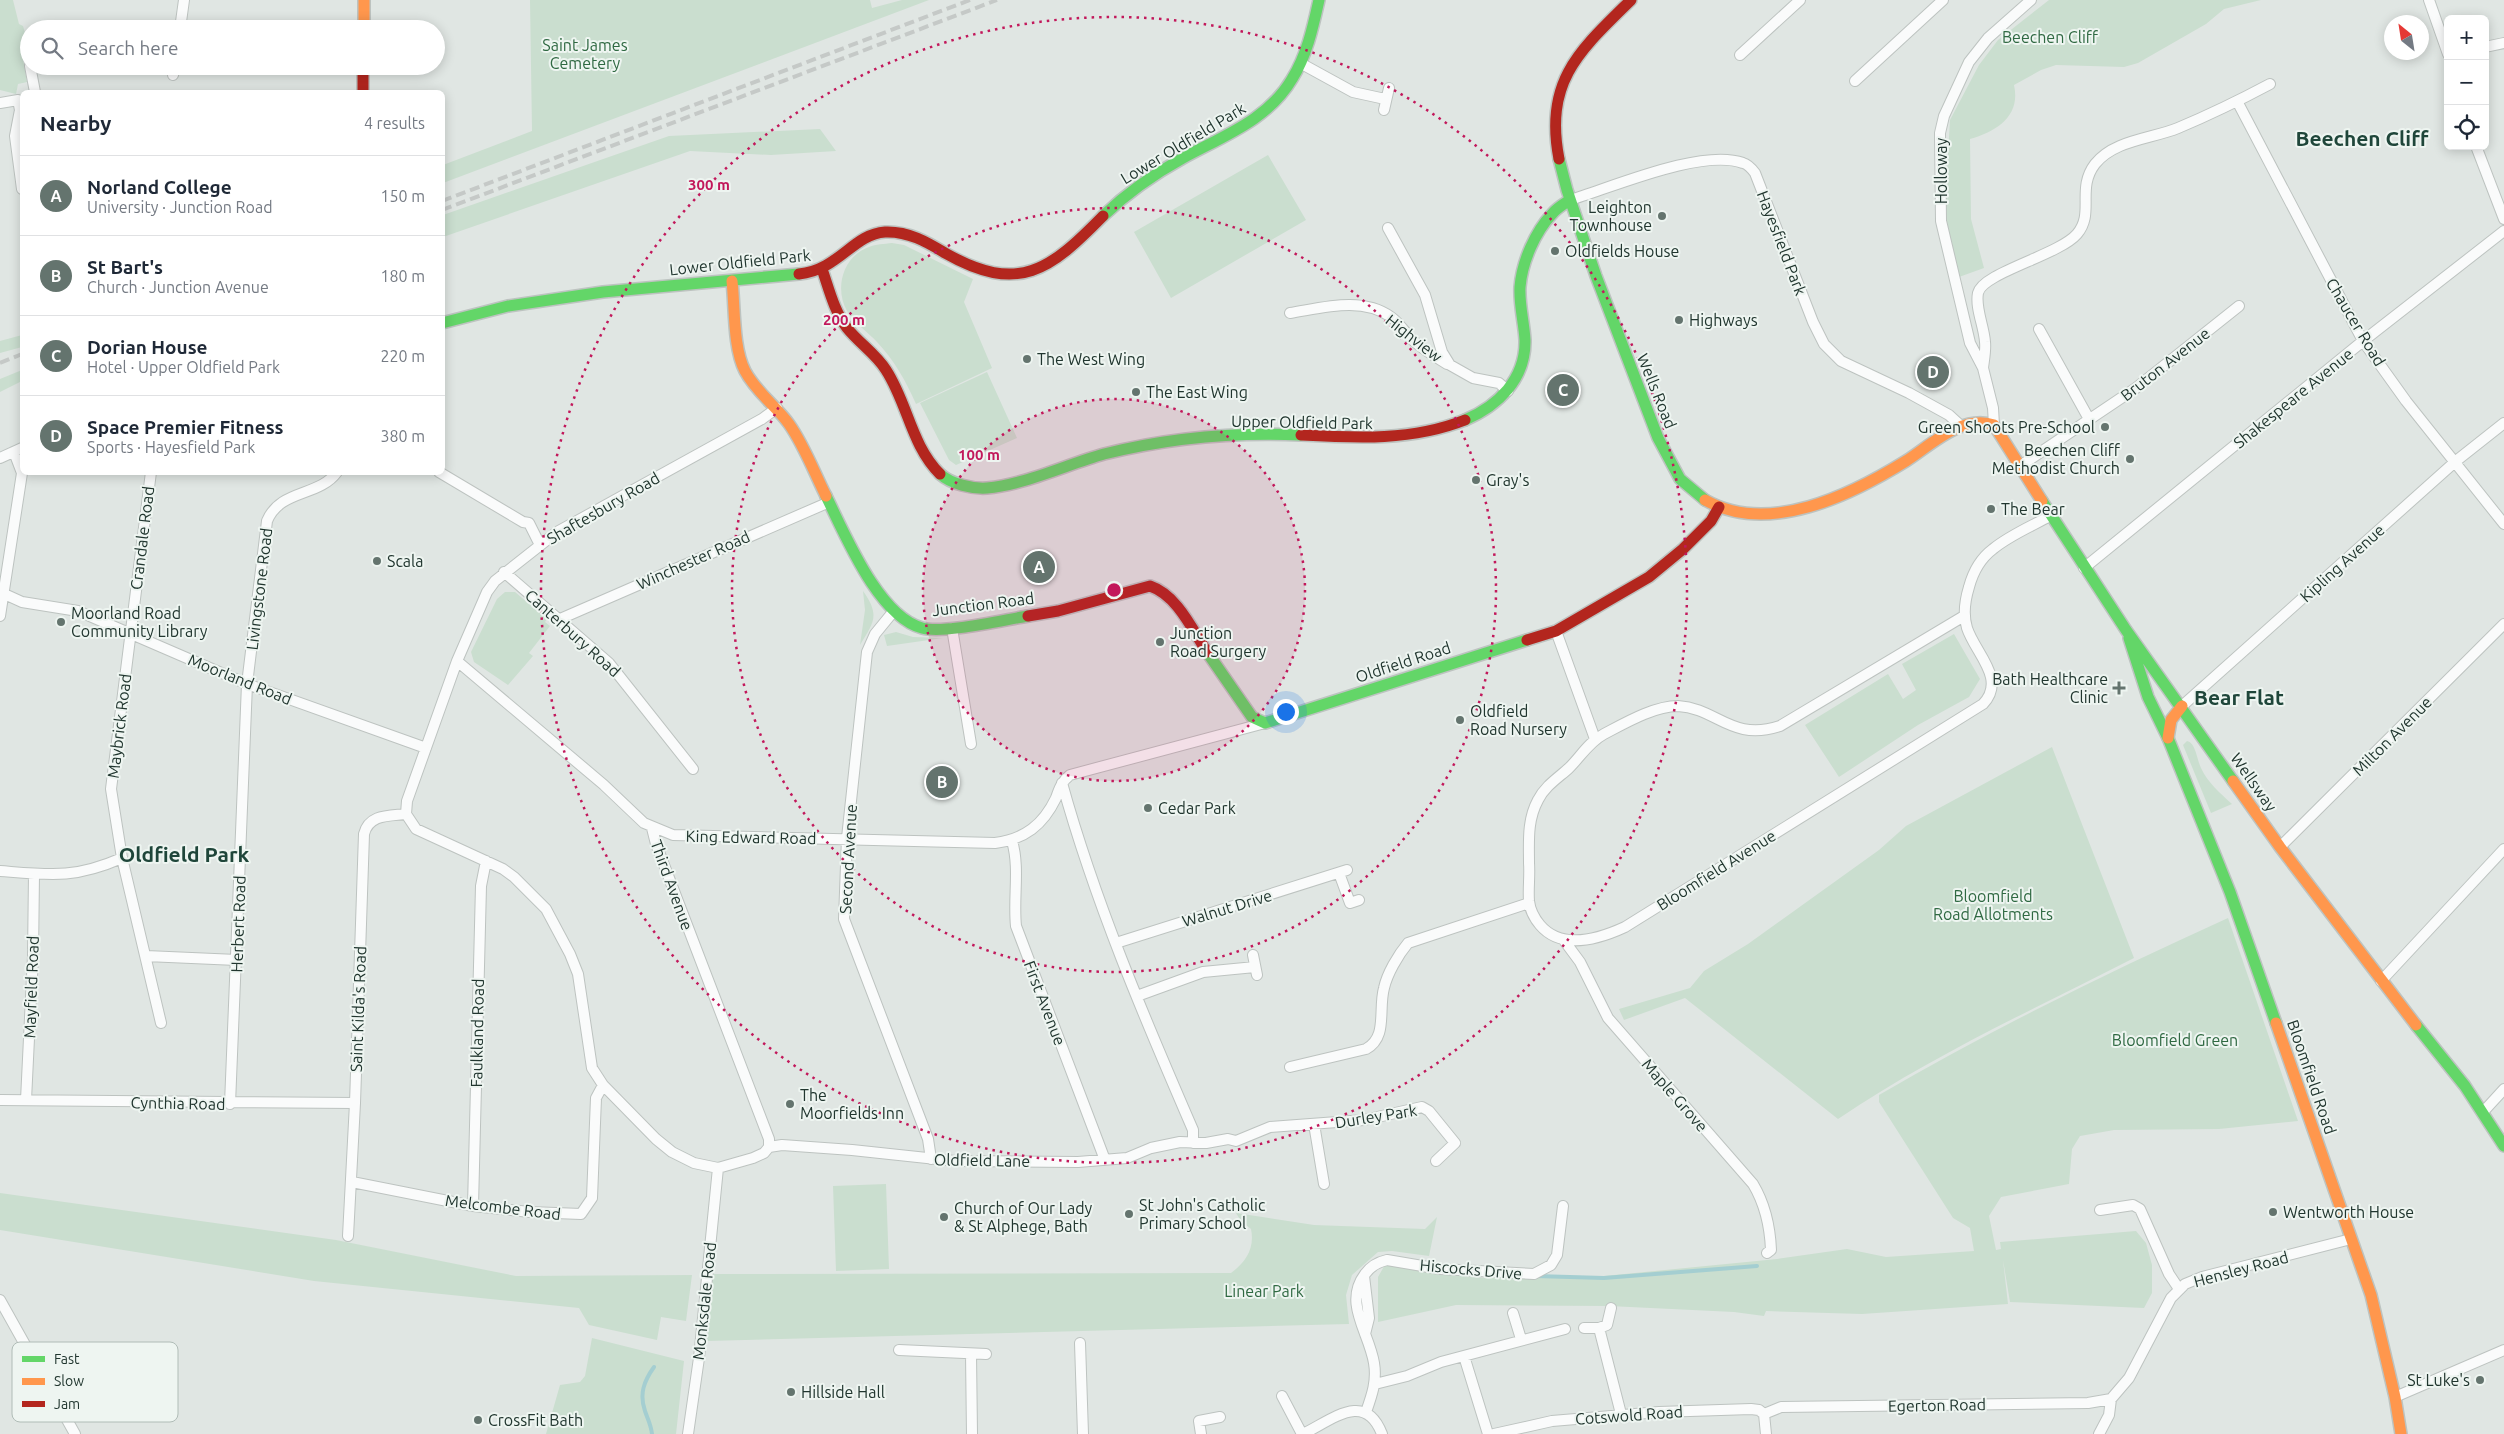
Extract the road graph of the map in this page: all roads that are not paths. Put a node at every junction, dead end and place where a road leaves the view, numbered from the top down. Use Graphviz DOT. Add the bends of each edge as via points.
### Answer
graph roads {
  1 [pos="184,0"];
  2 [pos="364,0"];
  3 [pos="1319,0"];
  4 [pos="1631,0"];
  5 [pos="1800,0"];
  6 [pos="1943,0"];
  7 [pos="2031,0"];
  8 [pos="2429,0"];
  9 [pos="181,20"];
  10 [pos="364,20"];
  11 [pos="2444,43"];
  12 [pos="2504,44"];
  13 [pos="2489,46"];
  14 [pos="1740,55"];
  15 [pos="1302,64"];
  16 [pos="32,75"];
  17 [pos="363,75"];
  18 [pos="1855,81"];
  19 [pos="2270,84"];
  20 [pos="1389,88"];
  21 [pos="35,90"];
  22 [pos="363,90"];
  23 [pos="20,100"];
  24 [pos="2237,101"];
  25 [pos="0,103"];
  26 [pos="20,117"];
  27 [pos="2478,150"];
  28 [pos="20,174"];
  29 [pos="1570,200"];
  30 [pos="2504,220"];
  31 [pos="1388,227"];
  32 [pos="2504,230"];
  33 [pos="822,269"];
  34 [pos="732,281"];
  35 [pos="2239,306"];
  36 [pos="1290,313"];
  37 [pos="445,322"];
  38 [pos="2039,329"];
  39 [pos="2363,341"];
  40 [pos="1450,365"];
  41 [pos="1983,368"];
  42 [pos="1508,390"];
  43 [pos="777,408"];
  44 [pos="2089,419"];
  45 [pos="2504,423"];
  46 [pos="1994,425"];
  47 [pos="1961,426"];
  48 [pos="18,450"];
  49 [pos="0,458"];
  50 [pos="2456,461"];
  51 [pos="2020,466"];
  52 [pos="22,475"];
  53 [pos="151,475"];
  54 [pos="333,475"];
  55 [pos="444,475"];
  56 [pos="828,503"];
  57 [pos="1719,506"];
  58 [pos="2050,516"];
  59 [pos="2504,524"];
  60 [pos="540,545"];
  61 [pos="2084,568"];
  62 [pos="504,572"];
  63 [pos="1,593"];
  64 [pos="893,612"];
  65 [pos="0,616"];
  66 [pos="1964,616"];
  67 [pos="560,619"];
  68 [pos="2504,624"];
  69 [pos="952,628"];
  70 [pos="2126,630"];
  71 [pos="1556,631"];
  72 [pos="130,634"];
  73 [pos="457,661"];
  74 [pos="247,684"];
  75 [pos="2182,706"];
  76 [pos="1265,723"];
  77 [pos="2168,738"];
  78 [pos="1595,739"];
  79 [pos="971,744"];
  80 [pos="426,748"];
  81 [pos="693,769"];
  82 [pos="1062,783"];
  83 [pos="406,814"];
  84 [pos="652,828"];
  85 [pos="847,838"];
  86 [pos="1012,841"];
  87 [pos="2280,847"];
  88 [pos="2504,849"];
  89 [pos="122,858"];
  90 [pos="486,861"];
  91 [pos="0,870"];
  92 [pos="34,874"];
  93 [pos="1359,900"];
  94 [pos="1529,903"];
  95 [pos="1563,939"];
  96 [pos="1116,943"];
  97 [pos="1253,955"];
  98 [pos="146,956"];
  99 [pos="237,960"];
  100 [pos="2381,981"];
  101 [pos="1138,996"];
  102 [pos="161,1023"];
  103 [pos="1290,1067"];
  104 [pos="603,1085"];
  105 [pos="2504,1088"];
  106 [pos="0,1100"];
  107 [pos="26,1100"];
  108 [pos="355,1103"];
  109 [pos="230,1104"];
  110 [pos="2483,1112"];
  111 [pos="1314,1124"];
  112 [pos="1236,1141"];
  113 [pos="1193,1143"];
  114 [pos="2504,1146"];
  115 [pos="766,1150"];
  116 [pos="931,1159"];
  117 [pos="1106,1160"];
  118 [pos="1436,1161"];
  119 [pos="718,1168"];
  120 [pos="352,1182"];
  121 [pos="1324,1184"];
  122 [pos="473,1206"];
  123 [pos="1562,1206"];
  124 [pos="2100,1210"];
  125 [pos="348,1236"];
  126 [pos="2351,1239"];
  127 [pos="1766,1253"];
  128 [pos="2179,1289"];
  129 [pos="0,1300"];
  130 [pos="1611,1308"];
  131 [pos="1513,1312"];
  132 [pos="1584,1328"];
  133 [pos="1599,1328"];
  134 [pos="1565,1329"];
  135 [pos="1521,1339"];
  136 [pos="24,1342"];
  137 [pos="1080,1343"];
  138 [pos="899,1350"];
  139 [pos="2504,1350"];
  140 [pos="971,1354"];
  141 [pos="986,1354"];
  142 [pos="1464,1356"];
  143 [pos="1375,1384"];
  144 [pos="1282,1396"];
  145 [pos="2395,1397"];
  146 [pos="2111,1399"];
  147 [pos="1366,1412"];
  148 [pos="1621,1414"];
  149 [pos="1764,1414"];
  150 [pos="1220,1417"];
  151 [pos="68,1422"];
  152 [pos="75,1434"];
  153 [pos="688,1434"];
  154 [pos="972,1434"];
  155 [pos="1083,1434"];
  156 [pos="1201,1434"];
  157 [pos="1303,1434"];
  158 [pos="1382,1434"];
  159 [pos="1488,1434"];
  160 [pos="1494,1434"];
  161 [pos="1766,1434"];
  162 [pos="2099,1434"];
  163 [pos="2401,1434"];
  1 -- 9 [label="street"];
  2 -- 10 [label="main road"];
  3 -- 15 [label="main road, Lower Oldfield Park"];
  4 -- 29 [label="main road, Wells Road" via="1572,63 1558,93 1556,142"];
  5 -- 14 [label="street"];
  6 -- 18 [label="street"];
  7 -- 41 [label="street, Holloway" via="1988,38 1969,62 1947,108 1940,133 1941,221 1970,343"];
  8 -- 11 [label="street"];
  12 -- 13 [label="street"];
  15 -- 20 [label="street" via="1354,92 1385,104"];
  15 -- 33 [label="main road, Lower Oldfield Park" via="1289,86 1260,116 1131,191 1061,256 1035,272 993,272 969,265 906,234 890,232 861,239"];
  16 -- 21 [label="street"];
  17 -- 22 [label="main road"];
  19 -- 24 [label="street"];
  23 -- 25 [label="street"];
  24 -- 39 [label="street, Chaucer Road"];
  24 -- 41 [label="street" via="2176,129 2124,145 2097,161 2084,187 2084,224 2076,235 2066,244 1993,278 1978,290 1985,341"];
  26 -- 28 [label="street" via="15,136"];
  27 -- 30 [label="street"];
  29 -- 42 [label="main road, Upper Oldfield Park" via="1553,212 1537,234 1527,259 1520,286 1526,350 1521,370"];
  29 -- 47 [label="street, Hayesfield Park" via="1677,165 1721,160 1744,163 1755,173 1824,344 1841,361 1909,393 1949,415"];
  29 -- 57 [label="main road, Wells Road" via="1610,320 1663,448 1681,480"];
  31 -- 40 [label="street" via="1425,295 1442,352"];
  32 -- 39 [label="street, Shakespeare Avenue"];
  33 -- 34 [label="main road, Lower Oldfield Park"];
  33 -- 42 [label="main road, Upper Oldfield Park" via="836,311 847,329 886,370 898,392 919,449 948,478 972,488 1004,485 1098,456 1167,442 1274,434 1385,439 1411,436 1446,428 1474,416"];
  34 -- 37 [label="main road, Lower Oldfield Park" via="575,296 508,306"];
  34 -- 43 [label="main road, Junction Road" via="739,352 745,371 757,389"];
  35 -- 44 [label="street, Bruton Avenue" via="2136,388"];
  36 -- 40 [label="street, Highview" via="1345,304 1370,309 1389,316 1414,342"];
  38 -- 44 [label="street"];
  39 -- 50 [label="street, Chaucer Road" via="2406,401"];
  39 -- 61 [label="street, Shakespeare Avenue"];
  40 -- 42 [label="street, Highview" via="1473,378 1499,383"];
  41 -- 46 [label="street"];
  43 -- 56 [label="main road, Junction Road" via="791,427"];
  43 -- 60 [label="street, Shaftesbury Road" via="762,420 569,525"];
  44 -- 51 [label="street, Bruton Avenue"];
  45 -- 50 [label="street, Kipling Avenue"];
  46 -- 47 [label="main road, Wells Road" via="1973,421"];
  46 -- 51 [label="main road, Wellsway"];
  47 -- 57 [label="main road, Wells Road" via="1851,493 1811,508 1749,513"];
  48 -- 49 [label="street"];
  50 -- 59 [label="street, Chaucer Road"];
  50 -- 75 [label="street, Kipling Avenue"];
  51 -- 58 [label="main road, Wellsway"];
  52 -- 63 [label="street"];
  53 -- 72 [label="street, Crandale Road"];
  54 -- 74 [label="street, Livingstone Road" via="324,483 284,500 270,513"];
  55 -- 60 [label="street" via="529,523"];
  56 -- 64 [label="main road, Junction Road" via="872,582"];
  56 -- 67 [label="street, Winchester Road"];
  57 -- 71 [label="main road, Oldfield Road" via="1711,521 1649,577"];
  58 -- 61 [label="main road, Wellsway"];
  58 -- 66 [label="street, Bloomfield Avenue" via="1993,549 1982,560 1973,574"];
  60 -- 62 [label="street, Shaftesbury Road"];
  61 -- 70 [label="main road, Wellsway"];
  62 -- 67 [label="street, Canterbury Road"];
  62 -- 73 [label="street, Shaftesbury Road" via="487,592"];
  63 -- 65 [label="street"];
  63 -- 72 [label="street, Moorland Road" via="22,602 68,608"];
  64 -- 69 [label="main road, Junction Road" via="922,628"];
  64 -- 85 [label="street, Second Avenue" via="878,629 867,652"];
  66 -- 78 [label="street" via="1780,726 1761,731 1741,729 1689,708 1668,707"];
  66 -- 95 [label="street, Bloomfield Avenue" via="1993,682 1990,697 1983,704 1625,927 1597,938"];
  67 -- 81 [label="street, Canterbury Road" via="618,673"];
  68 -- 87 [label="street, Milton Avenue"];
  69 -- 76 [label="main road, Junction Road" via="1058,611 1150,586 1171,599 1252,717"];
  69 -- 79 [label="street"];
  70 -- 75 [label="main road, Wellsway"];
  70 -- 77 [label="main road, Bloomfield Road" via="2148,697"];
  71 -- 76 [label="main road, Oldfield Road"];
  71 -- 78 [label="street"];
  72 -- 74 [label="street, Moorland Road"];
  72 -- 89 [label="street, Maybrick Road" via="111,789"];
  73 -- 80 [label="street, Shaftesbury Road"];
  73 -- 84 [label="street, Third Avenue"];
  74 -- 80 [label="street, Moorland Road"];
  74 -- 99 [label="street, Herbert Road"];
  75 -- 77 [label="main road" via="2171,718"];
  75 -- 87 [label="main road, Wellsway"];
  76 -- 82 [label="street, Oldfield Road" via="1078,772"];
  77 -- 126 [label="main road, Bloomfield Road" via="2230,892"];
  78 -- 94 [label="street" via="1538,800 1529,830"];
  80 -- 83 [label="street, Shaftesbury Road" via="407,801"];
  82 -- 86 [label="street, King Edward Road" via="1044,820"];
  82 -- 96 [label="street" via="1078,842"];
  83 -- 90 [label="street" via="416,829"];
  83 -- 108 [label="street, Saint Kilda's Road" via="372,820 364,834"];
  84 -- 85 [label="street, King Edward Road" via="673,835"];
  84 -- 115 [label="street, Third Avenue" via="769,1139"];
  85 -- 86 [label="street, King Edward Road"];
  85 -- 116 [label="street, Second Avenue" via="844,919 928,1138"];
  86 -- 117 [label="street, First Avenue" via="1016,854 1016,926"];
  87 -- 100 [label="main road, Wellsway"];
  88 -- 100 [label="street"];
  89 -- 92 [label="street" via="79,874"];
  89 -- 98 [label="street, Maybrick Road"];
  90 -- 104 [label="street" via="514,877 535,896 550,916 578,974 592,1068"];
  90 -- 122 [label="street, Faulkland Road" via="481,886"];
  91 -- 92 [label="street"];
  92 -- 107 [label="street, Mayfield Road"];
  93 -- 96 [label="street, Walnut Drive" via="1350,903 1343,872"];
  94 -- 95 [label="street" via="1543,928"];
  94 -- 103 [label="street" via="1408,943 1384,988 1379,1036 1374,1044 1366,1049"];
  95 -- 127 [label="street, Maple Grove" via="1580,962 1608,1018 1756,1190 1770,1232 1771,1250"];
  96 -- 101 [label="street"];
  97 -- 101 [label="street" via="1256,971 1203,972"];
  98 -- 99 [label="street"];
  98 -- 102 [label="street, Maybrick Road"];
  99 -- 109 [label="street, Herbert Road"];
  100 -- 110 [label="main road, Wellsway"];
  101 -- 113 [label="street" via="1193,1130"];
  104 -- 119 [label="street" via="672,1152 694,1163"];
  104 -- 122 [label="street, Melcombe Road" via="596,1098 592,1198 585,1211 576,1215"];
  105 -- 110 [label="street"];
  106 -- 107 [label="street, Cynthia Road"];
  107 -- 109 [label="street, Cynthia Road"];
  108 -- 109 [label="street, Cynthia Road"];
  108 -- 120 [label="street, Saint Kilda's Road"];
  110 -- 114 [label="main road, Wellsway"];
  111 -- 112 [label="street, Durley Park" via="1270,1127"];
  111 -- 118 [label="street, Durley Park" via="1364,1120 1422,1107 1455,1142"];
  111 -- 121 [label="street, Durley Park"];
  112 -- 113 [label="street, Oldfield Lane"];
  113 -- 117 [label="street, Oldfield Lane" via="1165,1145 1138,1155"];
  115 -- 116 [label="street, Oldfield Lane" via="782,1144"];
  115 -- 119 [label="street, Oldfield Lane"];
  116 -- 117 [label="street, Oldfield Lane"];
  119 -- 153 [label="street, Monksdale Road"];
  120 -- 122 [label="street, Melcombe Road"];
  120 -- 125 [label="street, Saint Kilda's Road"];
  123 -- 143 [label="street, Hiscocks Drive" via="1557,1256 1551,1264 1534,1274 1440,1269 1387,1260 1375,1265 1356,1291 1358,1318 1374,1362"];
  124 -- 128 [label="street" via="2133,1205 2140,1210"];
  126 -- 128 [label="street, Hensley Road" via="2202,1277"];
  126 -- 145 [label="main road, Bloomfield Road" via="2371,1295"];
  128 -- 146 [label="street, Hensley Road" via="2171,1298 2130,1378"];
  129 -- 136 [label="street"];
  130 -- 133 [label="street" via="1606,1325"];
  131 -- 135 [label="street"];
  132 -- 133 [label="street"];
  133 -- 148 [label="street"];
  134 -- 135 [label="street"];
  135 -- 142 [label="street"];
  137 -- 155 [label="street"];
  138 -- 140 [label="street"];
  139 -- 145 [label="street"];
  140 -- 141 [label="street"];
  140 -- 154 [label="street"];
  142 -- 143 [label="street"];
  142 -- 159 [label="street"];
  143 -- 147 [label="street, Hiscocks Drive"];
  144 -- 157 [label="street"];
  145 -- 163 [label="main road, Bloomfield Road"];
  146 -- 149 [label="street, Egerton Road" via="2088,1403 1781,1407"];
  146 -- 162 [label="street, Hensley Road"];
  147 -- 157 [label="street" via="1357,1409 1347,1412"];
  147 -- 158 [label="street" via="1374,1418"];
  148 -- 149 [label="street, Cotswold Road" via="1751,1409"];
  148 -- 160 [label="street, Cotswold Road" via="1552,1421"];
  149 -- 161 [label="street"];
  150 -- 156 [label="street" via="1200,1421"];
  151 -- 152 [label="street"];
}
